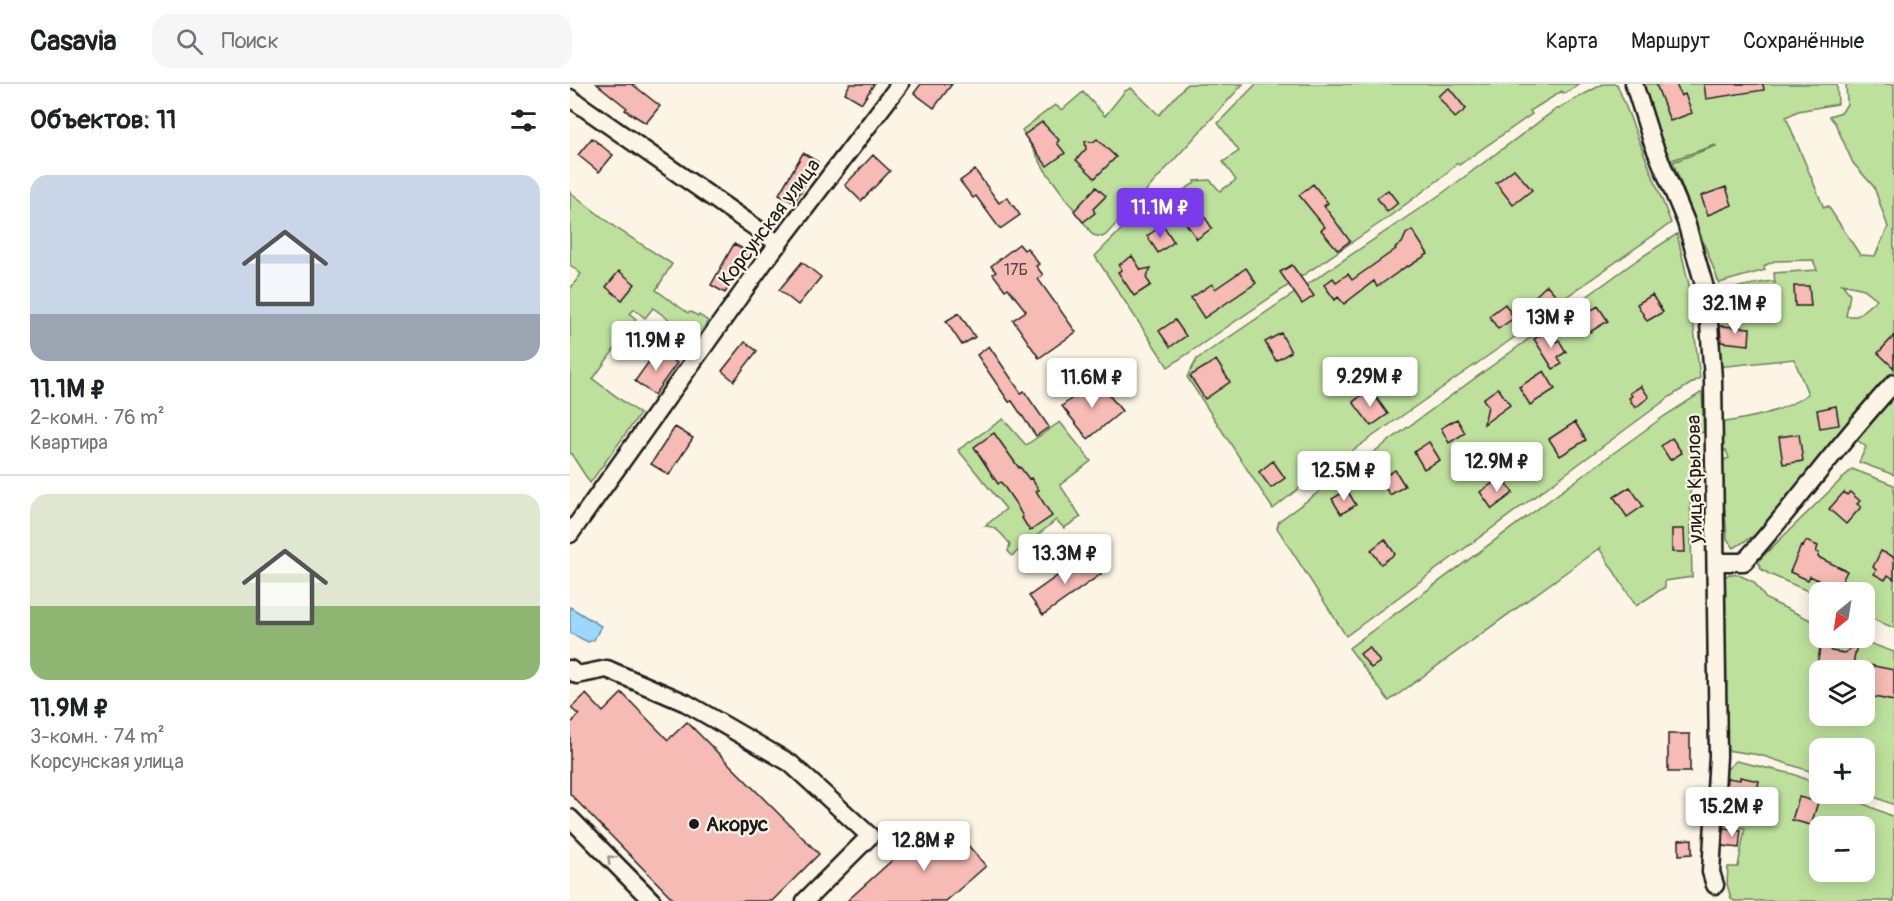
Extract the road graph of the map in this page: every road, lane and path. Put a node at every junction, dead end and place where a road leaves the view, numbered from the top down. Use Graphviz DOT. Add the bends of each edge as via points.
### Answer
graph roads {
  1 [pos="900,84"];
  2 [pos="1634,84"];
  3 [pos="570,98"];
  4 [pos="778,244"];
  5 [pos="1894,383"];
  6 [pos="570,534"];
  7 [pos="1716,562"];
  8 [pos="572,676"];
  9 [pos="570,818"];
  10 [pos="1715,885"];
  11 [pos="645,899"];
  12 [pos="805,901"];
  1 -- 4 [label="street, Корсунская улица"];
  2 -- 7 [label="street, улица Крылова" via="1652,141 1686,222 1707,294 1713,379"];
  3 -- 4 [label="street"];
  4 -- 6 [label="street, Корсунская улица"];
  5 -- 7 [label="street" via="1744,562"];
  7 -- 10 [label="street, улица Крылова" via="1718,756 1711,872"];
  8 -- 12 [label="street" via="607,669 686,703 790,763 870,836"];
  11 -- 9 [label="street, one-way"];
}
